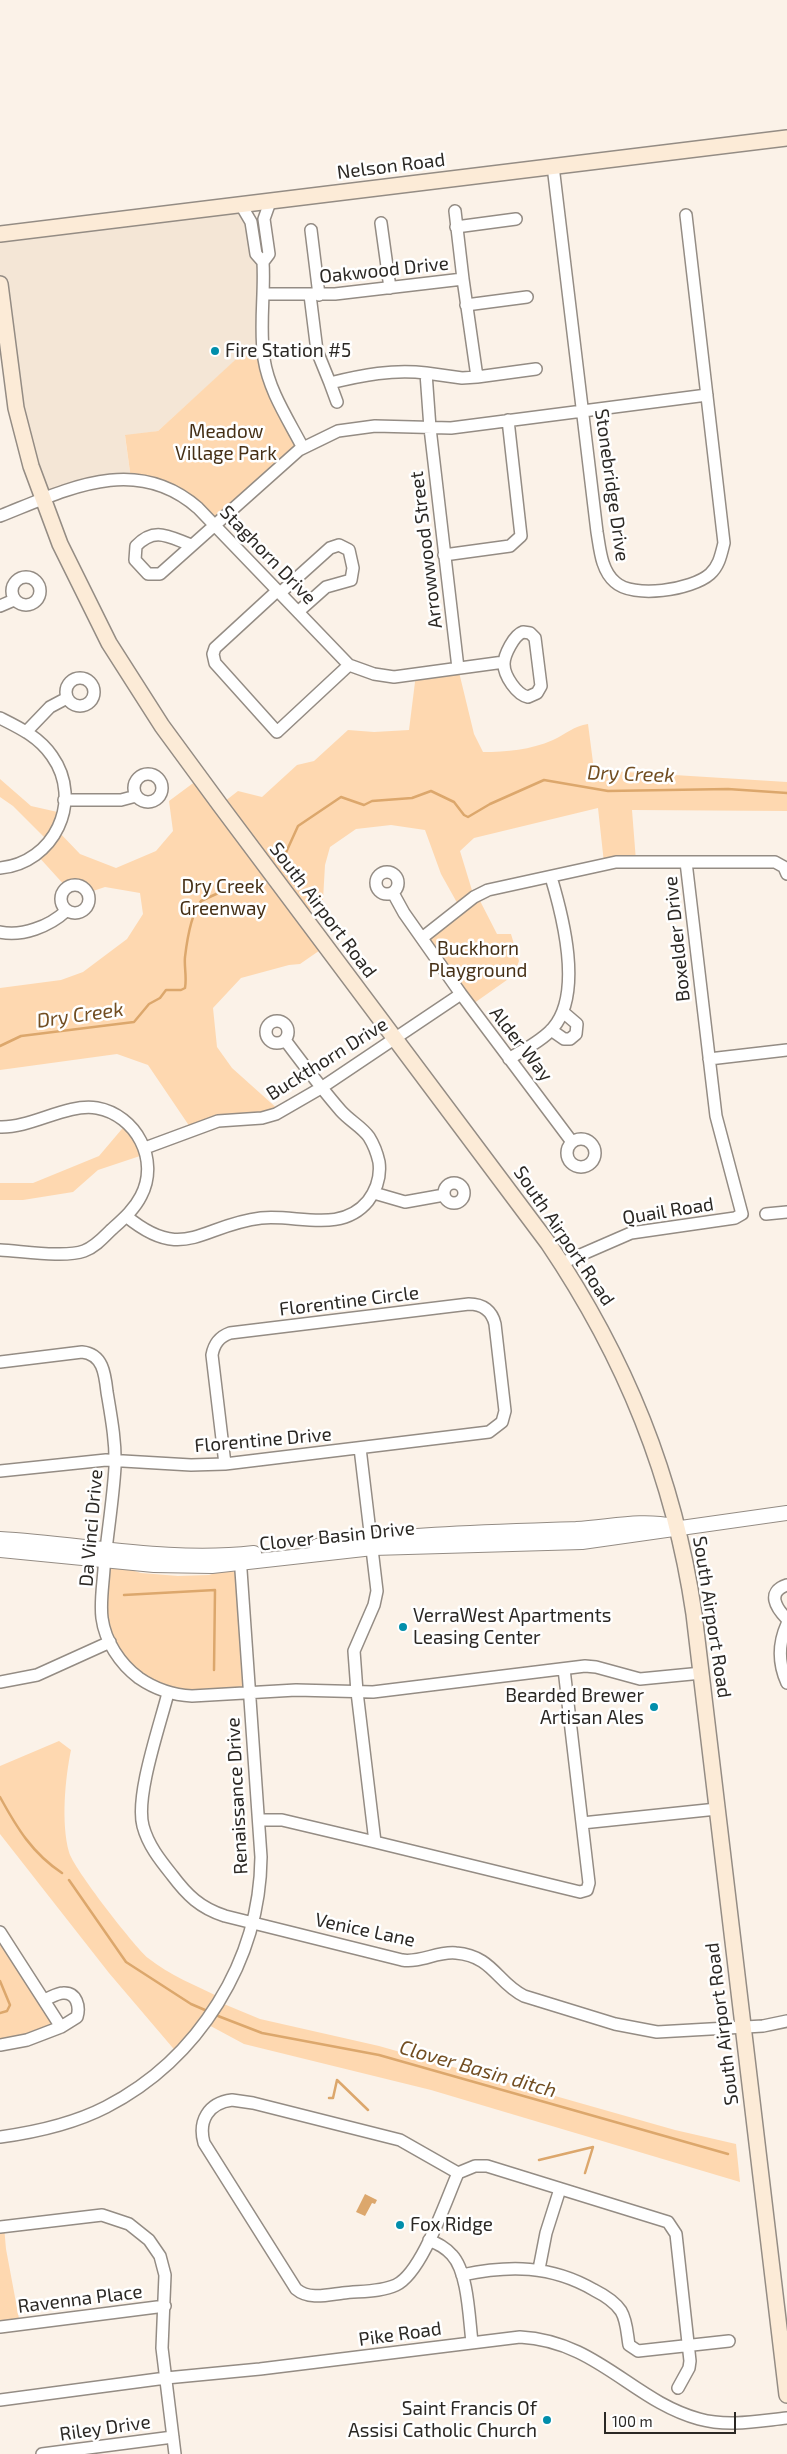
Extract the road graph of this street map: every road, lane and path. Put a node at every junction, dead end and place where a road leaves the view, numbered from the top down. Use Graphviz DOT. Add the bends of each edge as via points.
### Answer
graph roads {
  1 [pos="787,138"];
  2 [pos="553,166"];
  3 [pos="270,202"];
  4 [pos="241,205"];
  5 [pos="455,211"];
  6 [pos="686,215"];
  7 [pos="516,220"];
  8 [pos="381,223"];
  9 [pos="456,226"];
  10 [pos="311,230"];
  11 [pos="0,234"];
  12 [pos="263,262"];
  13 [pos="463,279"];
  14 [pos="0,284"];
  15 [pos="390,288"];
  16 [pos="264,294"];
  17 [pos="314,295"];
  18 [pos="527,297"];
  19 [pos="466,305"];
  20 [pos="536,369"];
  21 [pos="426,373"];
  22 [pos="477,377"];
  23 [pos="330,383"];
  24 [pos="707,395"];
  25 [pos="337,402"];
  26 [pos="583,410"];
  27 [pos="508,420"];
  28 [pos="430,428"];
  29 [pos="303,448"];
  30 [pos="42,499"];
  31 [pos="0,516"];
  32 [pos="215,524"];
  33 [pos="191,545"];
  34 [pos="444,555"];
  35 [pos="279,592"];
  36 [pos="14,600"];
  37 [pos="0,606"];
  38 [pos="298,611"];
  39 [pos="504,662"];
  40 [pos="349,665"];
  41 [pos="458,668"];
  42 [pos="67,698"];
  43 [pos="0,718"];
  44 [pos="26,732"];
  45 [pos="136,796"];
  46 [pos="64,800"];
  47 [pos="686,862"];
  48 [pos="0,868"];
  49 [pos="787,874"];
  50 [pos="551,877"];
  51 [pos="393,892"];
  52 [pos="66,911"];
  53 [pos="0,932"];
  54 [pos="422,938"];
  55 [pos="461,994"];
  56 [pos="563,1012"];
  57 [pos="552,1030"];
  58 [pos="393,1038"];
  59 [pos="285,1040"];
  60 [pos="787,1050"];
  61 [pos="509,1059"];
  62 [pos="708,1059"];
  63 [pos="321,1088"];
  64 [pos="0,1127"];
  65 [pos="572,1142"];
  66 [pos="145,1148"];
  67 [pos="374,1193"];
  68 [pos="444,1195"];
  69 [pos="740,1202"];
  70 [pos="787,1212"];
  71 [pos="766,1214"];
  72 [pos="126,1216"];
  73 [pos="0,1250"];
  74 [pos="562,1263"];
  75 [pos="0,1362"];
  76 [pos="497,1427"];
  77 [pos="360,1448"];
  78 [pos="115,1460"];
  79 [pos="225,1464"];
  80 [pos="0,1471"];
  81 [pos="787,1513"];
  82 [pos="678,1527"];
  83 [pos="0,1539"];
  84 [pos="372,1543"];
  85 [pos="0,1550"];
  86 [pos="105,1554"];
  87 [pos="240,1559"];
  88 [pos="787,1585"];
  89 [pos="787,1619"];
  90 [pos="787,1624"];
  91 [pos="110,1642"];
  92 [pos="564,1669"];
  93 [pos="702,1673"];
  94 [pos="0,1682"];
  95 [pos="787,1683"];
  96 [pos="249,1692"];
  97 [pos="357,1692"];
  98 [pos="168,1693"];
  99 [pos="717,1809"];
  100 [pos="259,1820"];
  101 [pos="582,1823"];
  102 [pos="375,1842"];
  103 [pos="252,1922"];
  104 [pos="0,1932"];
  105 [pos="44,2000"];
  106 [pos="787,2020"];
  107 [pos="61,2026"];
  108 [pos="742,2026"];
  109 [pos="0,2045"];
  110 [pos="0,2137"];
  111 [pos="458,2173"];
  112 [pos="560,2189"];
  113 [pos="0,2227"];
  114 [pos="429,2240"];
  115 [pos="539,2269"];
  116 [pos="462,2275"];
  117 [pos="164,2306"];
  118 [pos="0,2327"];
  119 [pos="730,2341"];
  120 [pos="472,2342"];
  121 [pos="688,2346"];
  122 [pos="166,2378"];
  123 [pos="678,2388"];
  124 [pos="787,2395"];
  125 [pos="0,2400"];
  126 [pos="787,2418"];
  127 [pos="173,2437"];
  128 [pos="42,2454"];
  129 [pos="175,2454"];
  1 -- 2 [label="main road, Nelson Road"];
  2 -- 3 [label="main road, Nelson Road"];
  2 -- 26 [label="street, Stonebridge Drive"];
  3 -- 4 [label="main road, Nelson Road"];
  3 -- 12 [label="street" via="264,219 269,254"];
  4 -- 11 [label="main road, Nelson Road"];
  4 -- 12 [label="street" via="251,222 256,254"];
  5 -- 9 [label="street"];
  6 -- 24 [label="street, Stonebridge Drive"];
  7 -- 9 [label="street"];
  8 -- 15 [label="street"];
  9 -- 13 [label="street"];
  10 -- 17 [label="street"];
  12 -- 16 [label="street"];
  13 -- 15 [label="street, Oakwood Drive"];
  13 -- 19 [label="street, Oakwood Drive"];
  14 -- 30 [label="main road, South Airport Road" via="16,408"];
  15 -- 17 [label="street, Oakwood Drive"];
  16 -- 17 [label="street, Oakwood Drive"];
  16 -- 29 [label="street" via="266,368 274,393"];
  17 -- 23 [label="street, Oakwood Drive" via="317,351"];
  18 -- 19 [label="street"];
  19 -- 22 [label="street, Oakwood Drive"];
  20 -- 22 [label="street"];
  21 -- 22 [label="street"];
  21 -- 23 [label="street" via="391,371"];
  21 -- 28 [label="street"];
  23 -- 25 [label="street, Oakwood Drive"];
  24 -- 26 [label="street"];
  24 -- 26 [label="street, Stonebridge Drive" via="724,543 719,563 711,574 695,584 642,592 628,590 615,583 602,561"];
  26 -- 27 [label="street"];
  27 -- 28 [label="street"];
  27 -- 34 [label="street" via="522,529 520,537 507,547"];
  28 -- 29 [label="street" via="359,427 333,433"];
  28 -- 34 [label="street, Arrowwood Street"];
  29 -- 32 [label="street"];
  30 -- 31 [label="street, Staghorn Drive"];
  30 -- 32 [label="street, Staghorn Drive" via="93,481 131,479 182,496"];
  30 -- 58 [label="main road, South Airport Road" via="80,588 122,664 162,726"];
  32 -- 33 [label="street"];
  32 -- 35 [label="street, Staghorn Drive"];
  33 -- 33 [label="street" via="161,534 150,535 136,546 135,560 147,574 157,575"];
  34 -- 41 [label="street, Arrowwood Street"];
  35 -- 38 [label="street, Staghorn Drive"];
  35 -- 38 [label="street" via="330,548 339,546 349,550 353,568 351,580 326,587"];
  35 -- 40 [label="street" via="215,648 213,654 214,663 277,732"];
  36 -- 37 [label="street"];
  38 -- 40 [label="street, Staghorn Drive"];
  39 -- 39 [label="street" via="518,635 525,632 533,635 542,684 538,692 529,697 520,694 508,677"];
  39 -- 41 [label="street, Staghorn Drive"];
  40 -- 41 [label="street, Staghorn Drive" via="394,677"];
  42 -- 44 [label="street" via="50,707"];
  43 -- 44 [label="street"];
  44 -- 46 [label="street" via="55,760 63,780"];
  45 -- 46 [label="street" via="120,800"];
  46 -- 48 [label="street" via="59,826 43,849 22,864"];
  47 -- 49 [label="street" via="775,862 784,867"];
  47 -- 50 [label="street, Boxelder Drive" via="609,862"];
  47 -- 62 [label="street, Boxelder Drive"];
  50 -- 54 [label="street, Boxelder Drive" via="484,891"];
  50 -- 56 [label="street" via="560,906 570,980"];
  51 -- 54 [label="street, Alder Way"];
  52 -- 53 [label="street" via="56,920 24,932"];
  54 -- 55 [label="street, Alder Way"];
  55 -- 58 [label="street, Buckthorn Drive"];
  55 -- 61 [label="street, Alder Way"];
  56 -- 57 [label="street"];
  56 -- 57 [label="street" via="577,1024 576,1035 563,1039"];
  57 -- 61 [label="street"];
  58 -- 63 [label="street, Buckthorn Drive"];
  58 -- 74 [label="main road, South Airport Road" via="487,1158"];
  59 -- 63 [label="street"];
  60 -- 62 [label="street"];
  61 -- 65 [label="street, Alder Way"];
  62 -- 69 [label="street, Boxelder Drive" via="718,1123"];
  63 -- 66 [label="street, Buckthorn Drive" via="271,1116 218,1121"];
  63 -- 67 [label="street" via="375,1147 379,1173"];
  64 -- 66 [label="street" via="22,1125 79,1108 96,1108 113,1113 127,1123"];
  66 -- 72 [label="street" via="146,1185"];
  67 -- 68 [label="street" via="406,1202"];
  67 -- 72 [label="street" via="357,1212 340,1219 262,1218 177,1240 150,1233"];
  69 -- 74 [label="street, Quail Road" via="742,1214 736,1218 630,1233"];
  70 -- 71 [label="street"];
  72 -- 73 [label="street" via="93,1246 80,1252"];
  74 -- 82 [label="main road, South Airport Road" via="591,1310 639,1408 660,1464"];
  75 -- 78 [label="street, Da Vinci Drive" via="82,1352 97,1358 105,1375"];
  76 -- 77 [label="street, Florentine Drive" via="478,1434"];
  76 -- 79 [label="street, Florentine Circle" via="503,1420 505,1408 495,1324 491,1312 480,1305 230,1333 218,1341 212,1353"];
  77 -- 79 [label="street, Florentine Drive"];
  77 -- 84 [label="street"];
  78 -- 79 [label="street, Florentine Drive"];
  78 -- 80 [label="street, Florentine Drive"];
  78 -- 86 [label="street, Da Vinci Drive"];
  81 -- 82 [label="street, Clover Basin Drive"];
  82 -- 84 [label="street, Clover Basin Drive" via="582,1542"];
  82 -- 93 [label="main road, South Airport Road" via="690,1583"];
  83 -- 86 [label="street, Clover Basin Drive"];
  84 -- 87 [label="street, Clover Basin Drive"];
  84 -- 97 [label="street" via="377,1590 354,1652"];
  85 -- 86 [label="street, Clover Basin Drive"];
  86 -- 87 [label="street, Clover Basin Drive" via="183,1567"];
  86 -- 91 [label="street, Da Vinci Drive" via="102,1611"];
  87 -- 96 [label="street, Renaissance Drive"];
  88 -- 89 [label="street" via="778,1590 774,1598 777,1609"];
  90 -- 95 [label="street" via="780,1648 781,1666"];
  91 -- 94 [label="street" via="37,1675"];
  91 -- 98 [label="street, Da Vinci Drive" via="120,1660 134,1674"];
  92 -- 93 [label="street, Da Vinci Drive" via="592,1666 640,1679"];
  92 -- 97 [label="street, Da Vinci Drive"];
  92 -- 101 [label="street"];
  93 -- 99 [label="main road, South Airport Road"];
  96 -- 97 [label="street, Da Vinci Drive"];
  96 -- 98 [label="street, Da Vinci Drive" via="192,1696"];
  96 -- 100 [label="street, Renaissance Drive"];
  97 -- 102 [label="street"];
  98 -- 103 [label="street, Venice Lane" via="142,1795 140,1812 145,1832 154,1852 193,1900 216,1913"];
  99 -- 101 [label="street"];
  99 -- 108 [label="main road, South Airport Road"];
  100 -- 102 [label="street" via="282,1820"];
  100 -- 103 [label="street, Renaissance Drive" via="260,1879"];
  101 -- 102 [label="street" via="589,1886 580,1892"];
  103 -- 108 [label="street, Venice Lane" via="407,1961 446,1953 467,1955 486,1963 524,1996 629,2027 672,2032"];
  103 -- 110 [label="street, Renaissance Drive" via="241,1958 222,1998 200,2029 162,2068 119,2099 84,2116 42,2130"];
  104 -- 105 [label="street"];
  105 -- 107 [label="street"];
  105 -- 107 [label="street" via="64,1993 76,2000 77,2017"];
  106 -- 108 [label="street, Venice Lane" via="771,2025"];
  107 -- 109 [label="street" via="27,2040"];
  108 -- 124 [label="main road, South Airport Road"];
  111 -- 112 [label="street" via="484,2166"];
  111 -- 114 [label="street"];
  111 -- 114 [label="street" via="400,2140 249,2102 222,2101 204,2116 202,2135 205,2147 290,2281 302,2293 316,2296 393,2286 411,2274"];
  112 -- 115 [label="street"];
  112 -- 121 [label="street" via="670,2223 676,2234"];
  113 -- 117 [label="street" via="96,2215 123,2221 142,2233 160,2256 165,2279"];
  114 -- 116 [label="street" via="453,2256"];
  115 -- 116 [label="street" via="499,2268"];
  115 -- 121 [label="street" via="577,2281 613,2303 623,2316 628,2344 633,2350 644,2352"];
  116 -- 120 [label="street"];
  117 -- 118 [label="street, Ravenna Place"];
  117 -- 122 [label="street" via="162,2343"];
  119 -- 121 [label="street"];
  120 -- 122 [label="street, Pike Road"];
  120 -- 126 [label="street, Pike Road" via="520,2337 563,2345 590,2357 675,2410 705,2421 739,2423"];
  121 -- 123 [label="street" via="690,2367"];
  122 -- 125 [label="street, Pike Road"];
  122 -- 127 [label="street"];
  127 -- 128 [label="street, Riley Drive"];
  127 -- 129 [label="street"];
}
